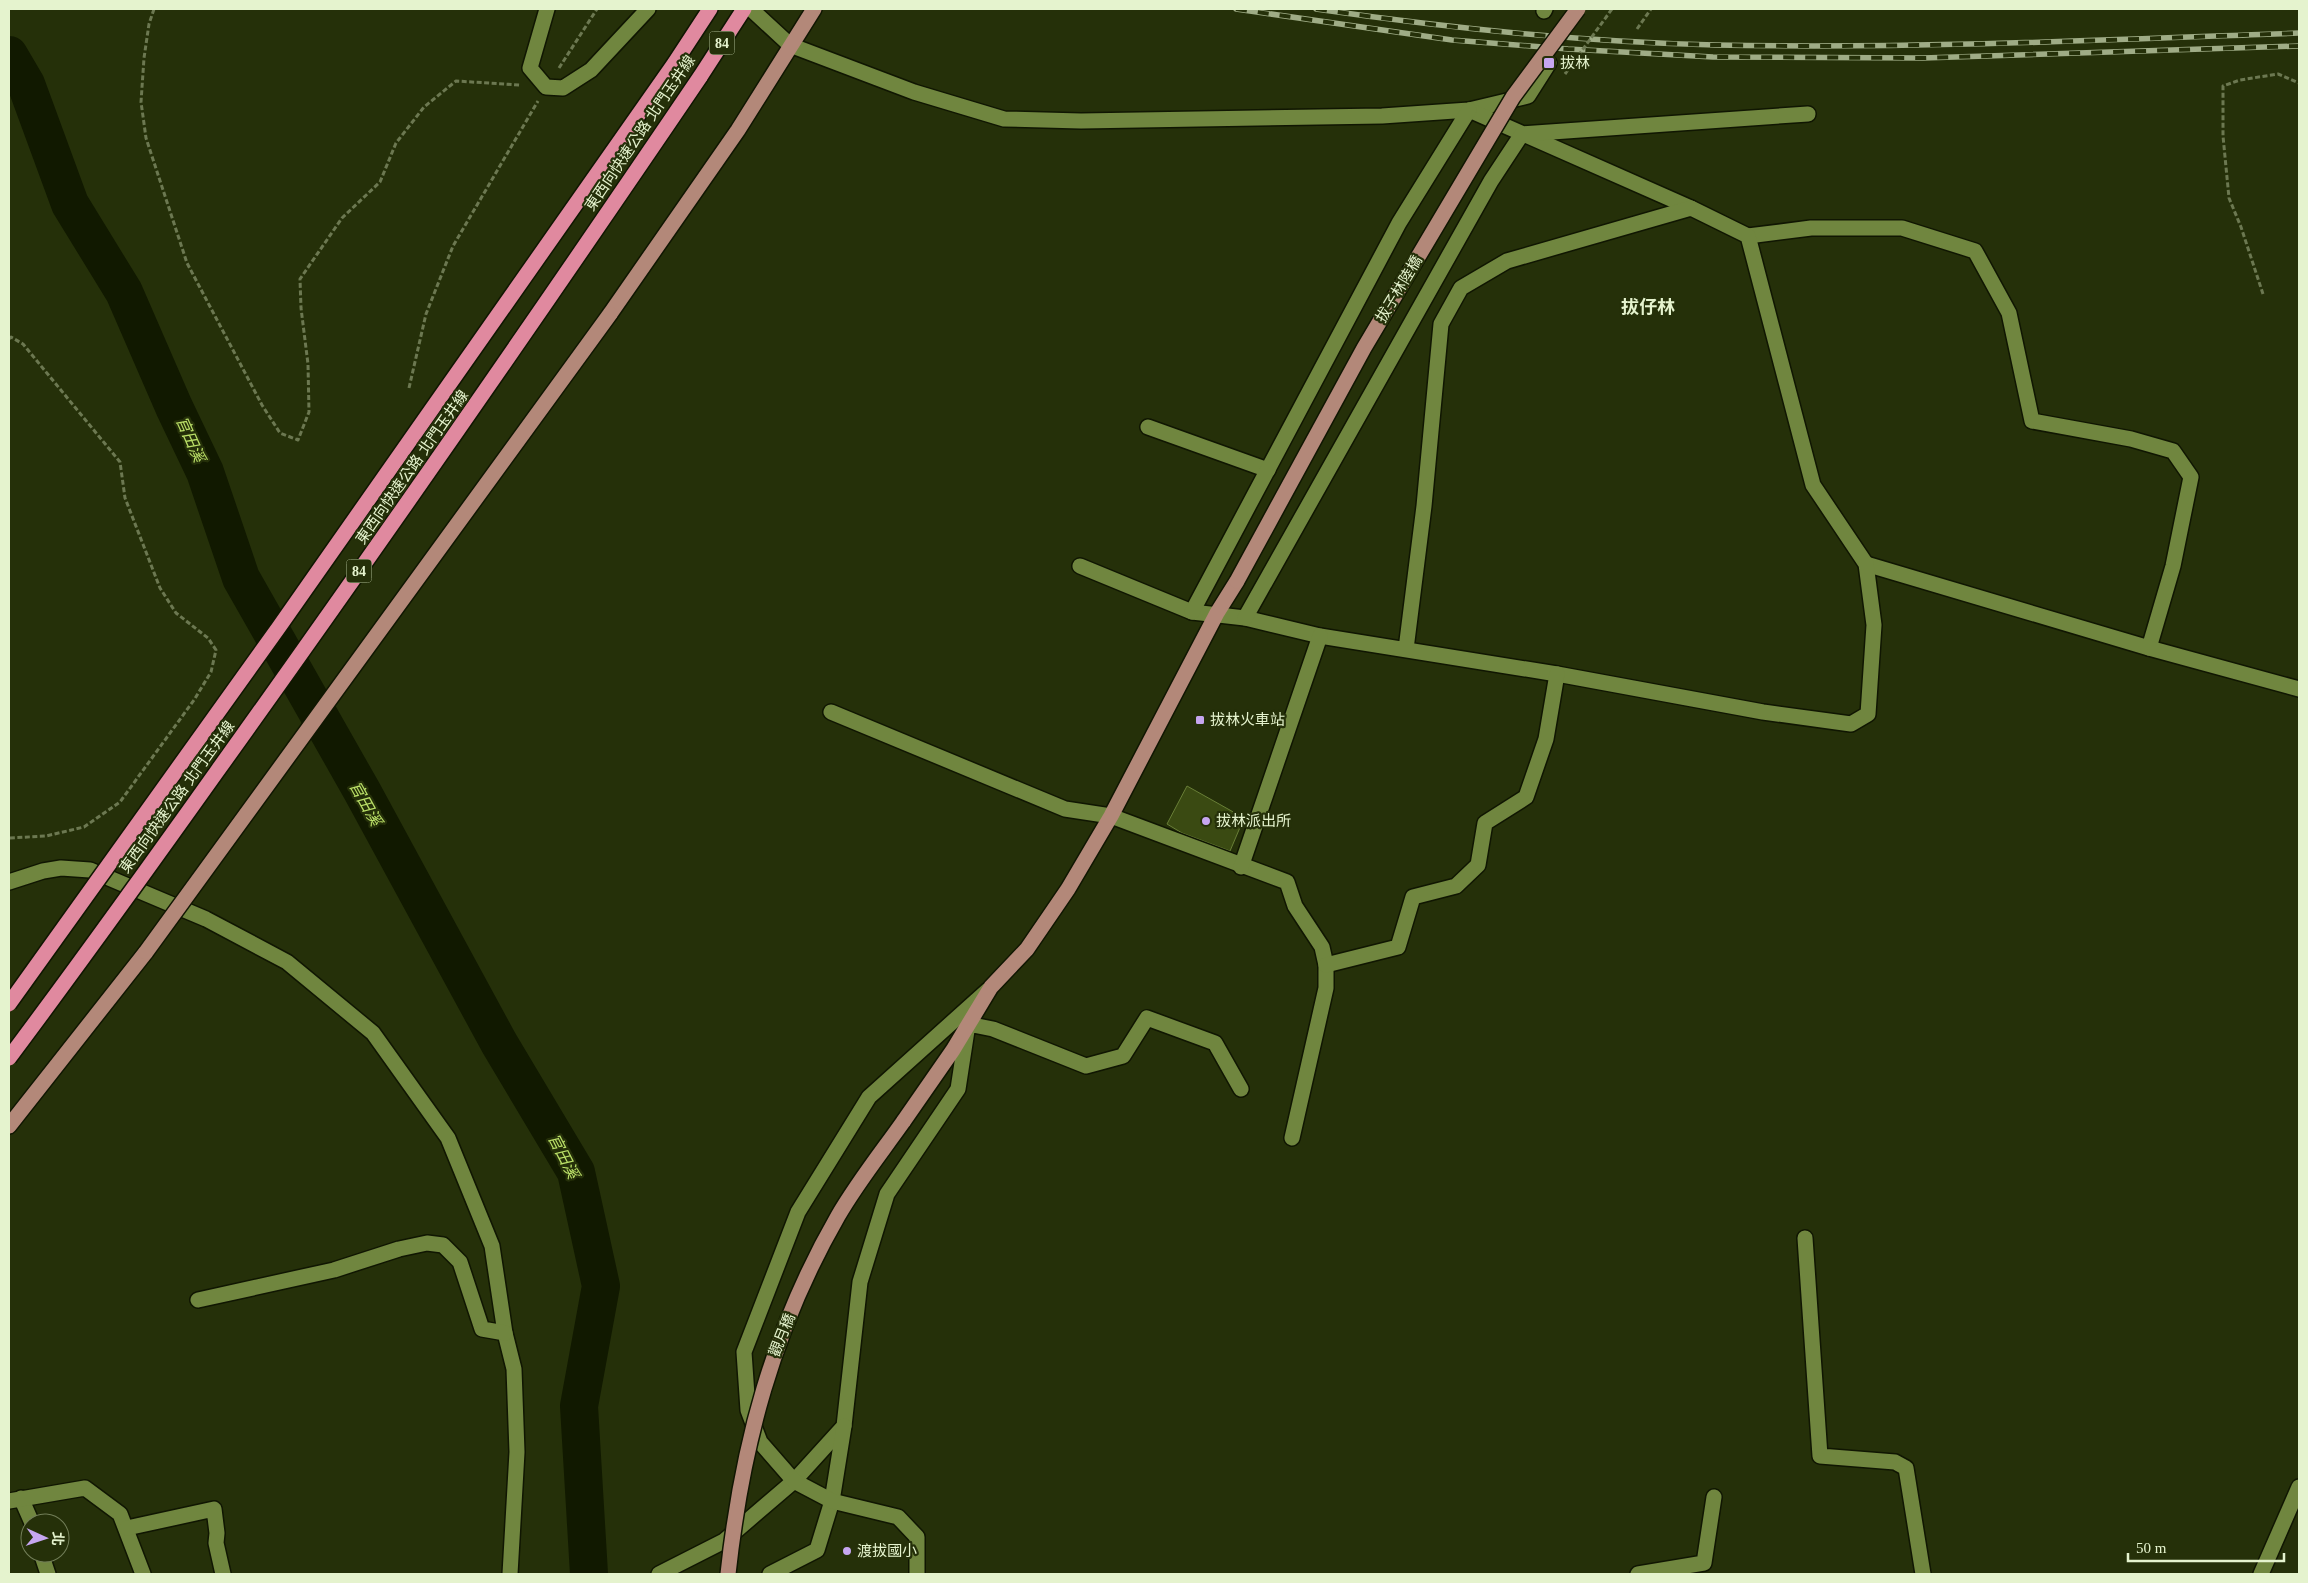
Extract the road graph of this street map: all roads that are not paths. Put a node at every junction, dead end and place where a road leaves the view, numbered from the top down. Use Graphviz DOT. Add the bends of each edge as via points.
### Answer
graph roads {
  1 [pos="547,9"];
  2 [pos="648,9"];
  3 [pos="710,9"];
  4 [pos="744,9"];
  5 [pos="751,9"];
  6 [pos="814,9"];
  7 [pos="1578,9"];
  8 [pos="790,45"];
  9 [pos="1549,63"];
  10 [pos="1469,110"];
  11 [pos="1808,114"];
  12 [pos="1522,134"];
  13 [pos="1692,208"];
  14 [pos="1748,236"];
  15 [pos="1148,427"];
  16 [pos="1268,470"];
  17 [pos="1866,564"];
  18 [pos="1080,566"];
  19 [pos="1192,612"];
  20 [pos="1218,613"];
  21 [pos="1245,618"];
  22 [pos="1320,636"];
  23 [pos="2149,648"];
  24 [pos="1406,649"];
  25 [pos="1557,674"];
  26 [pos="2299,688"];
  27 [pos="831,712"];
  28 [pos="1112,816"];
  29 [pos="1241,867"];
  30 [pos="9,882"];
  31 [pos="1326,965"];
  32 [pos="991,987"];
  33 [pos="9,1004"];
  34 [pos="968,1024"];
  35 [pos="9,1058"];
  36 [pos="1242,1089"];
  37 [pos="9,1126"];
  38 [pos="1292,1138"];
  39 [pos="1805,1238"];
  40 [pos="198,1300"];
  41 [pos="505,1333"];
  42 [pos="844,1426"];
  43 [pos="794,1481"];
  44 [pos="2299,1487"];
  45 [pos="1714,1498"];
  46 [pos="15,1499"];
  47 [pos="832,1501"];
  48 [pos="25,1513"];
  49 [pos="127,1528"];
  50 [pos="143,1574"];
  51 [pos="224,1574"];
  52 [pos="510,1574"];
  53 [pos="659,1574"];
  54 [pos="728,1574"];
  55 [pos="770,1574"];
  56 [pos="917,1574"];
  57 [pos="1638,1574"];
  58 [pos="1923,1574"];
  59 [pos="2261,1574"];
  1 -- 2 [label="street" via="530,68 546,88 563,88 591,70"];
  3 -- 33 [label="highway, 東西向快速公路 北門玉井線 / 84, bridge" via="296,603"];
  4 -- 35 [label="highway, 東西向快速公路 北門玉井線 / 84, bridge" via="506,364 63,987"];
  5 -- 8 [label="street"];
  6 -- 8 [label="main road"];
  7 -- 20 [label="main road, 拔子林陸橋, bridge" via="1503,114 1364,348"];
  8 -- 10 [label="street" via="914,92 1004,119 1081,121 1382,116"];
  8 -- 37 [label="main road, bridge" via="738,130 610,314 146,952"];
  9 -- 10 [label="street" via="1528,96"];
  10 -- 12 [label="street"];
  10 -- 16 [label="street" via="1399,223"];
  11 -- 12 [label="street"];
  12 -- 13 [label="street"];
  12 -- 21 [label="street" via="1491,181"];
  13 -- 14 [label="street"];
  13 -- 24 [label="street" via="1507,261 1461,288 1441,324 1424,506"];
  14 -- 17 [label="street" via="1813,485"];
  14 -- 23 [label="street" via="1811,228 1902,228 1975,251 2009,313 2032,421 2174,450 2191,477 2173,566"];
  15 -- 16 [label="street"];
  16 -- 19 [label="street"];
  17 -- 23 [label="street"];
  17 -- 25 [label="street" via="1874,625 1868,714 1851,724 1762,712"];
  18 -- 19 [label="street"];
  19 -- 20 [label="street"];
  20 -- 21 [label="street"];
  20 -- 28 [label="main road, 拔子林陸橋"];
  21 -- 22 [label="street"];
  22 -- 24 [label="street"];
  22 -- 29 [label="street"];
  23 -- 26 [label="street"];
  24 -- 25 [label="street"];
  25 -- 31 [label="street" via="1546,739 1526,797 1485,824 1478,865 1456,886 1412,897 1398,947"];
  27 -- 28 [label="street" via="1065,809"];
  28 -- 29 [label="street"];
  28 -- 32 [label="main road, 觀月穚" via="1028,949"];
  29 -- 31 [label="street" via="1287,882 1295,906 1322,947"];
  30 -- 41 [label="street" via="61,868 90,870 206,919 287,962 373,1033 448,1138 492,1246"];
  31 -- 38 [label="street" via="1326,988"];
  32 -- 34 [label="main road, 觀月穚"];
  32 -- 43 [label="street" via="869,1097 798,1212 744,1352 748,1410 760,1442"];
  34 -- 36 [label="street" via="994,1029 1086,1066 1123,1056 1147,1018 1215,1043"];
  34 -- 42 [label="street" via="958,1089 887,1194 860,1282"];
  34 -- 54 [label="main road, 觀月穚, bridge" via="839,1215 802,1285 768,1368 746,1452"];
  39 -- 58 [label="street" via="1820,1456 1895,1462 1906,1468"];
  40 -- 41 [label="street" via="334,1270 427,1243 443,1244 460,1262 482,1329"];
  41 -- 52 [label="street" via="514,1369 517,1452"];
  42 -- 43 [label="street"];
  42 -- 47 [label="street"];
  43 -- 47 [label="street"];
  43 -- 53 [label="street" via="724,1541"];
  44 -- 59 [label="street"];
  45 -- 57 [label="street" via="1704,1563"];
  46 -- 48 [label="street"];
  46 -- 49 [label="street" via="85,1488 120,1514"];
  47 -- 55 [label="street" via="817,1550"];
  47 -- 56 [label="street" via="898,1517 917,1537"];
  49 -- 50 [label="street"];
  49 -- 51 [label="street" via="214,1509 216,1543"];
}
